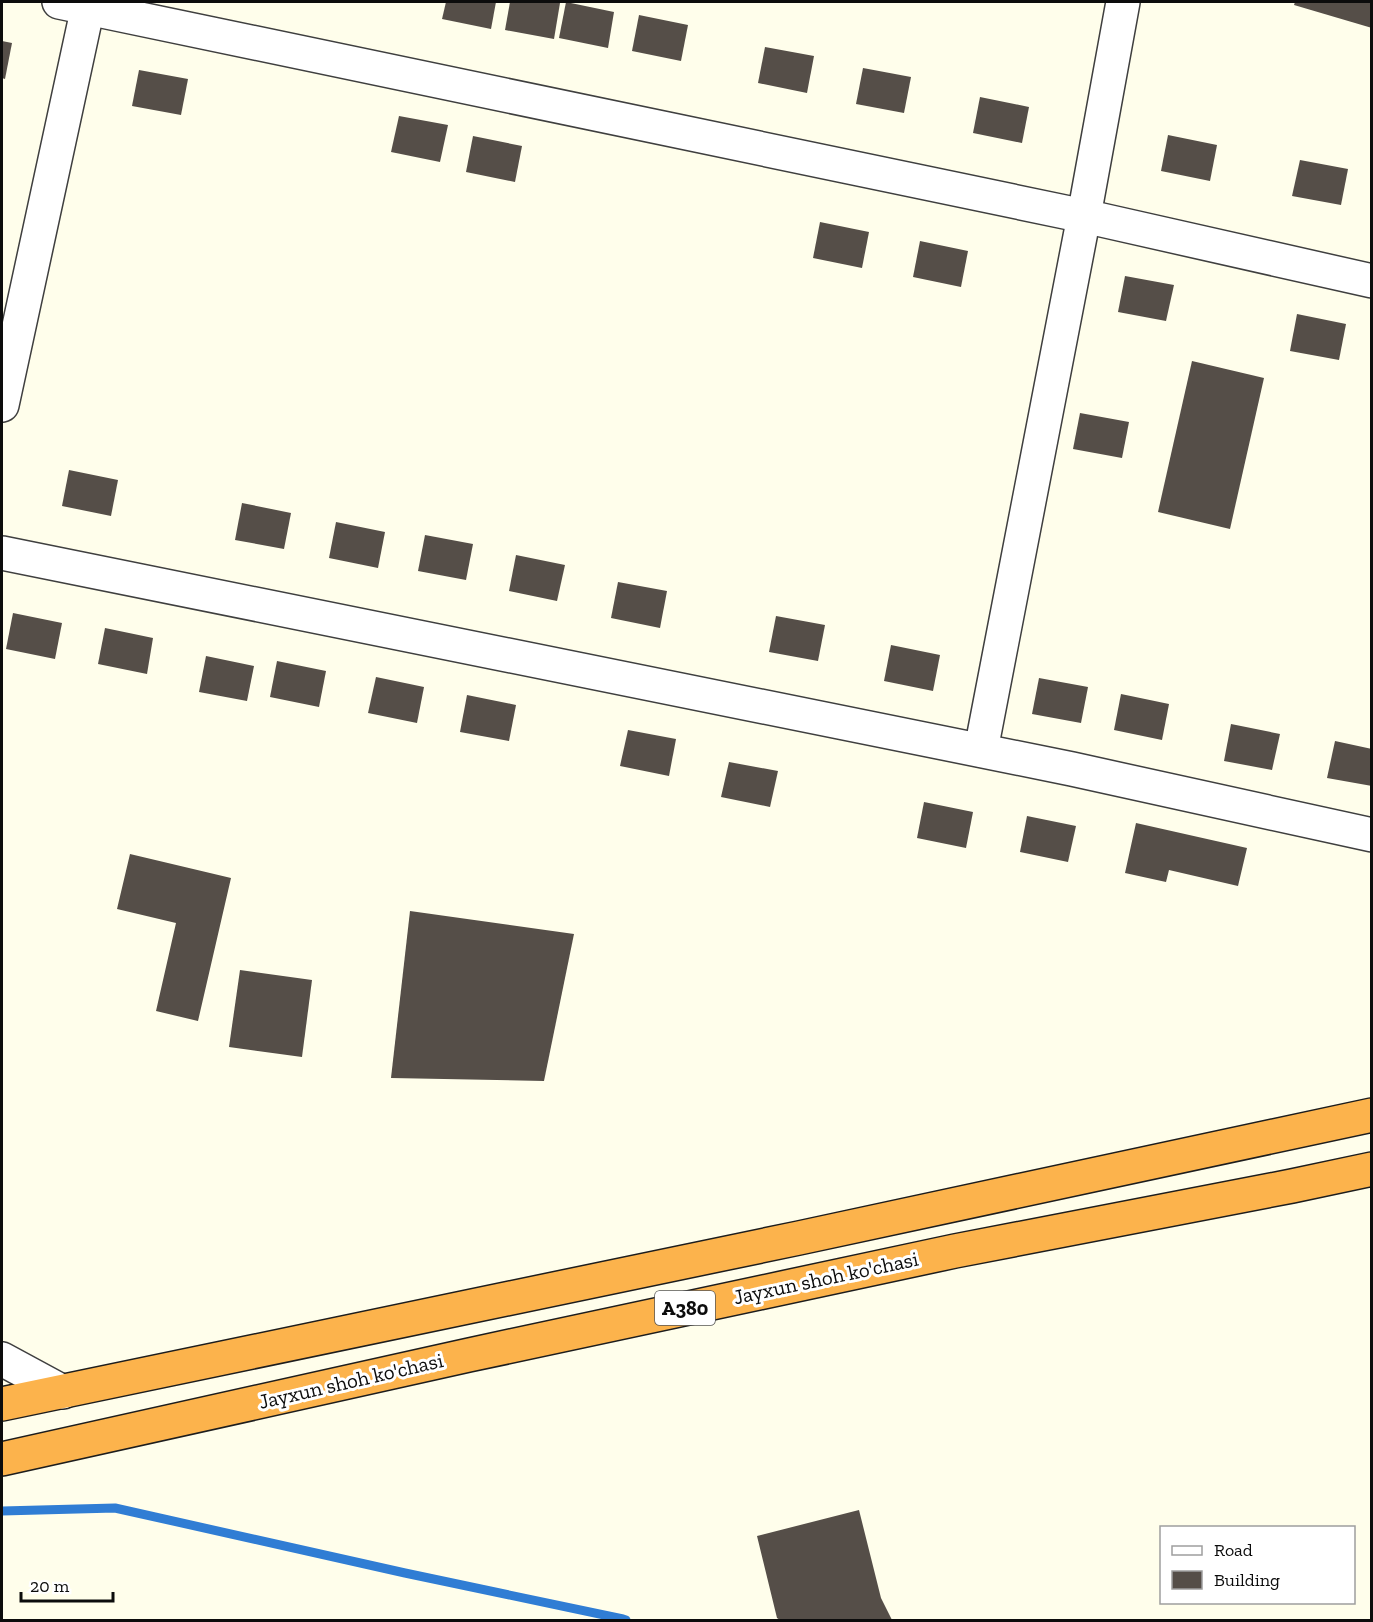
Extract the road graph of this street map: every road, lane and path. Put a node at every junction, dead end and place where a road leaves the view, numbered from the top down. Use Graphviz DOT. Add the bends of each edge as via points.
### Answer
graph roads {
  1 [pos="1123,2"];
  2 [pos="78,3"];
  3 [pos="1084,216"];
  4 [pos="1371,281"];
  5 [pos="2,405"];
  6 [pos="2,553"];
  7 [pos="981,750"];
  8 [pos="1371,835"];
  9 [pos="1371,1115"];
  10 [pos="1371,1169"];
  11 [pos="2,1359"];
  12 [pos="63,1392"];
  13 [pos="2,1404"];
  14 [pos="2,1459"];
  1 -- 3 [label="street"];
  2 -- 3 [label="street"];
  2 -- 5 [label="street"];
  3 -- 4 [label="street"];
  3 -- 7 [label="street"];
  6 -- 7 [label="street"];
  7 -- 8 [label="street"];
  9 -- 12 [label="highway, A380"];
  10 -- 14 [label="highway, Jayxun shoh ko'chasi / A380" via="955,1251"];
  11 -- 12 [label="street"];
  12 -- 13 [label="highway, A380"];
}
